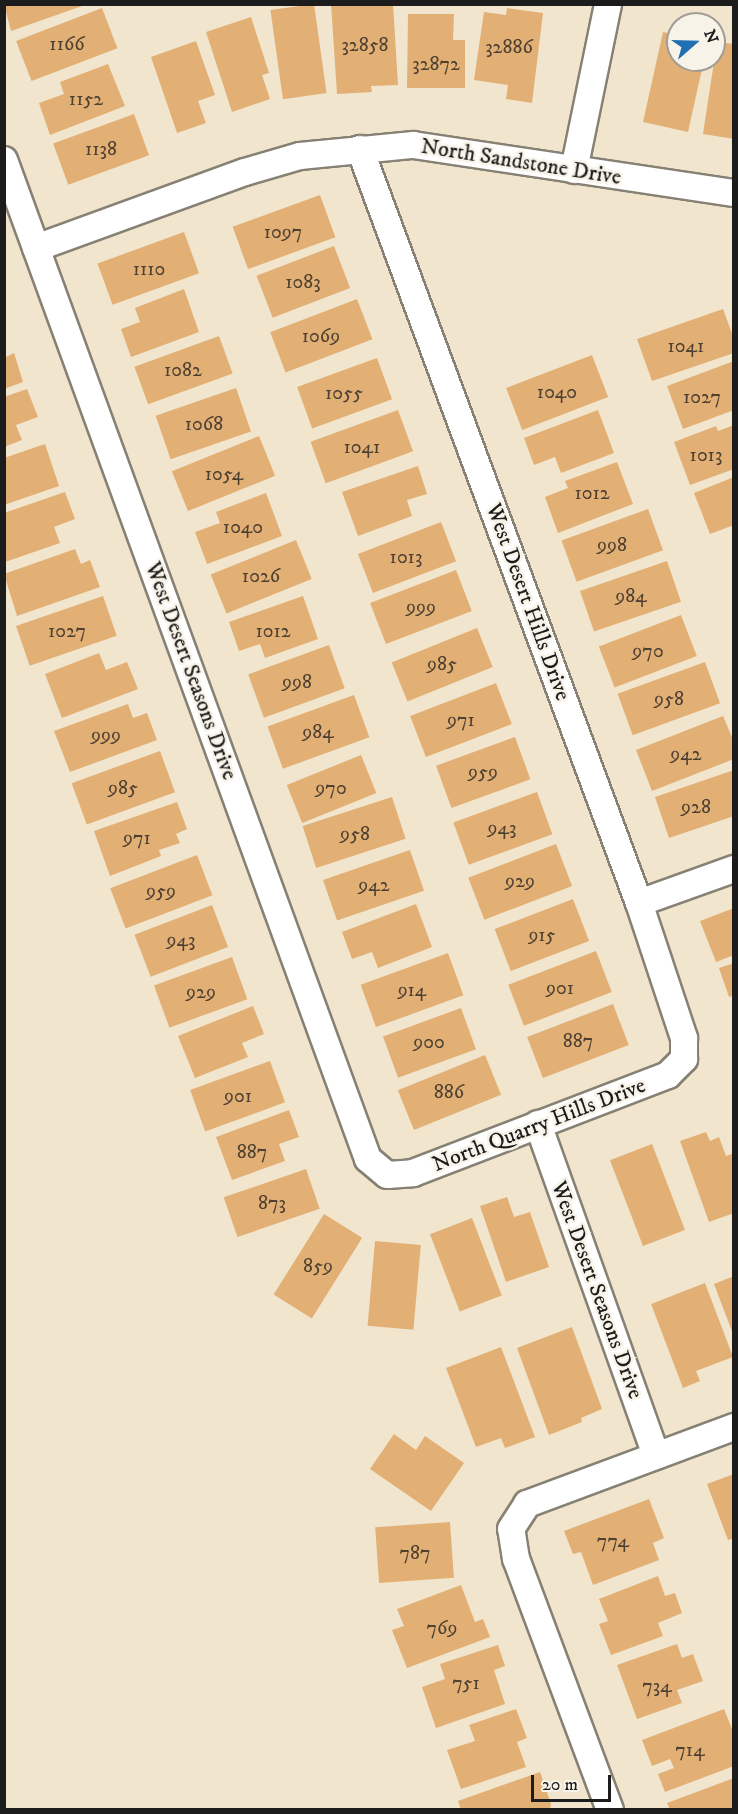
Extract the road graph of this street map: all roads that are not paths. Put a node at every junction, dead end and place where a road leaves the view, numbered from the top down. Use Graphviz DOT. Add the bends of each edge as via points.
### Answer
graph roads {
  1 [pos="608,4"];
  2 [pos="360,149"];
  3 [pos="4,160"];
  4 [pos="574,170"];
  5 [pos="734,193"];
  6 [pos="36,248"];
  7 [pos="734,869"];
  8 [pos="639,903"];
  9 [pos="684,1059"];
  10 [pos="538,1124"];
  11 [pos="387,1175"];
  12 [pos="734,1427"];
  13 [pos="656,1456"];
  14 [pos="610,1809"];
  1 -- 4 [label="street"];
  2 -- 4 [label="street, North Sandstone Drive" via="412,145"];
  2 -- 6 [label="street, North Sandstone Drive" via="300,156 244,172"];
  2 -- 8 [label="street, West Desert Hills Drive"];
  3 -- 6 [label="street, West Desert Seasons Drive"];
  4 -- 5 [label="street, North Sandstone Drive"];
  6 -- 11 [label="street, West Desert Seasons Drive" via="368,1159"];
  7 -- 8 [label="street"];
  8 -- 9 [label="street, West Desert Hills Drive" via="684,1038"];
  9 -- 10 [label="street, North Quarry Hills Drive" via="668,1076"];
  10 -- 11 [label="street, North Quarry Hills Drive" via="413,1173"];
  10 -- 13 [label="street, West Desert Seasons Drive"];
  12 -- 13 [label="street"];
  13 -- 14 [label="street" via="527,1504 511,1528 516,1558"];
}
